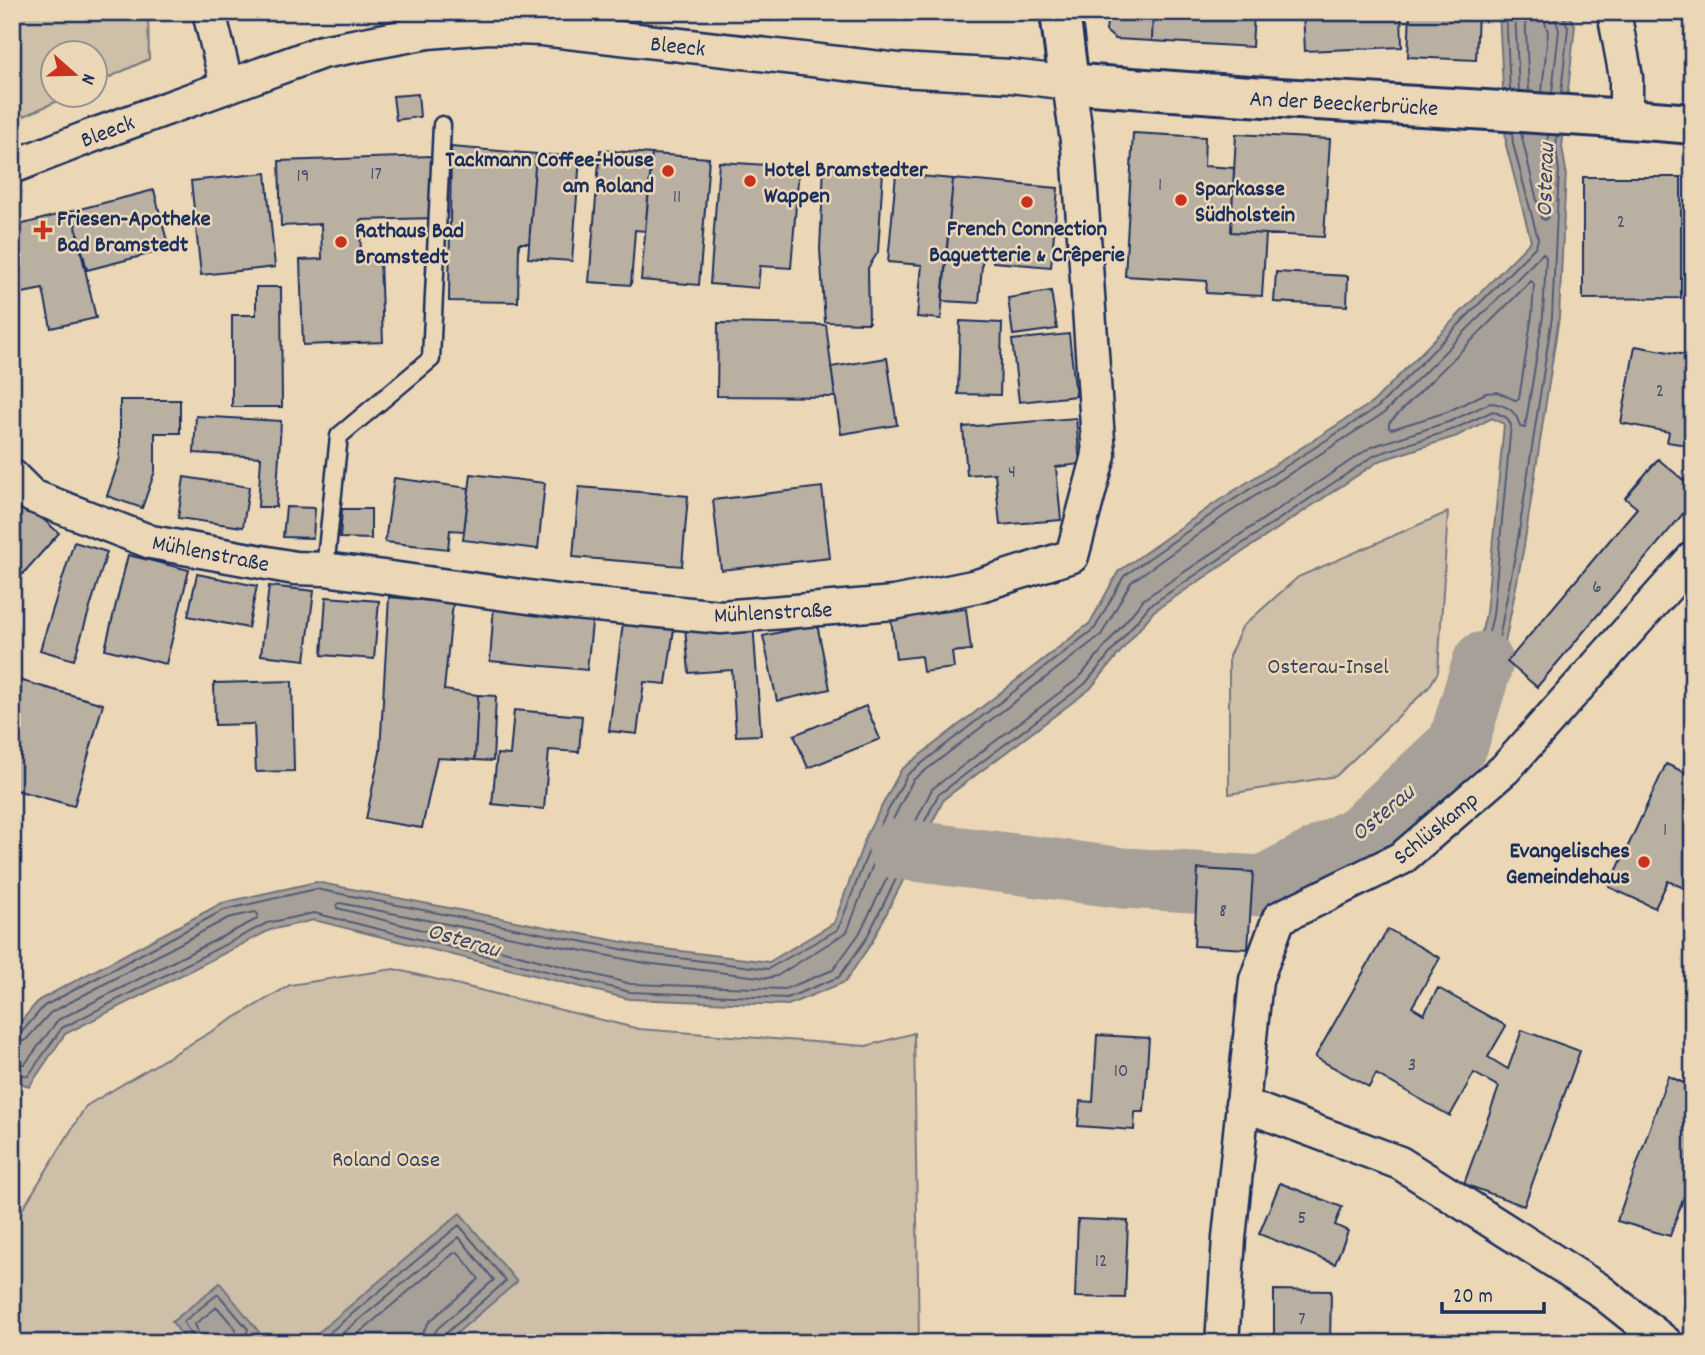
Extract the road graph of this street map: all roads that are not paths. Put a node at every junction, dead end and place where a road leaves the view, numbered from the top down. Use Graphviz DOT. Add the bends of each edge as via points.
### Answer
graph roads {
  1 [pos="209,12"];
  2 [pos="1060,12"];
  3 [pos="1614,12"];
  4 [pos="1069,83"];
  5 [pos="226,86"];
  6 [pos="1198,94"];
  7 [pos="1626,119"];
  8 [pos="1693,124"];
  9 [pos="442,125"];
  10 [pos="12,167"];
  11 [pos="12,476"];
  12 [pos="1693,558"];
  13 [pos="325,569"];
  14 [pos="1242,1104"];
  15 [pos="1222,1343"];
  16 [pos="1666,1343"];
  1 -- 5 [label="street"];
  2 -- 4 [label="street"];
  3 -- 7 [label="street" via="1626,77"];
  4 -- 5 [label="street, Bleeck" via="489,27 428,32 322,52"];
  4 -- 6 [label="street, Bleeck"];
  4 -- 13 [label="street, Mühlenstraße" via="1078,148 1099,455 1072,556 977,586 894,603 721,617 565,602"];
  5 -- 10 [label="street, Bleeck"];
  6 -- 7 [label="street, An der Beeckerbrücke"];
  7 -- 8 [label="street, An der Beeckerbrücke"];
  9 -- 13 [label="lane" via="431,359 339,436"];
  11 -- 13 [label="street, Mühlenstraße" via="32,496 151,542 295,568"];
  12 -- 14 [label="street, Schlüskamp" via="1505,769 1443,823 1402,858 1279,918 1256,980"];
  14 -- 15 [label="street, Schlüskamp"];
  14 -- 16 [label="street" via="1400,1163 1598,1289"];
}
